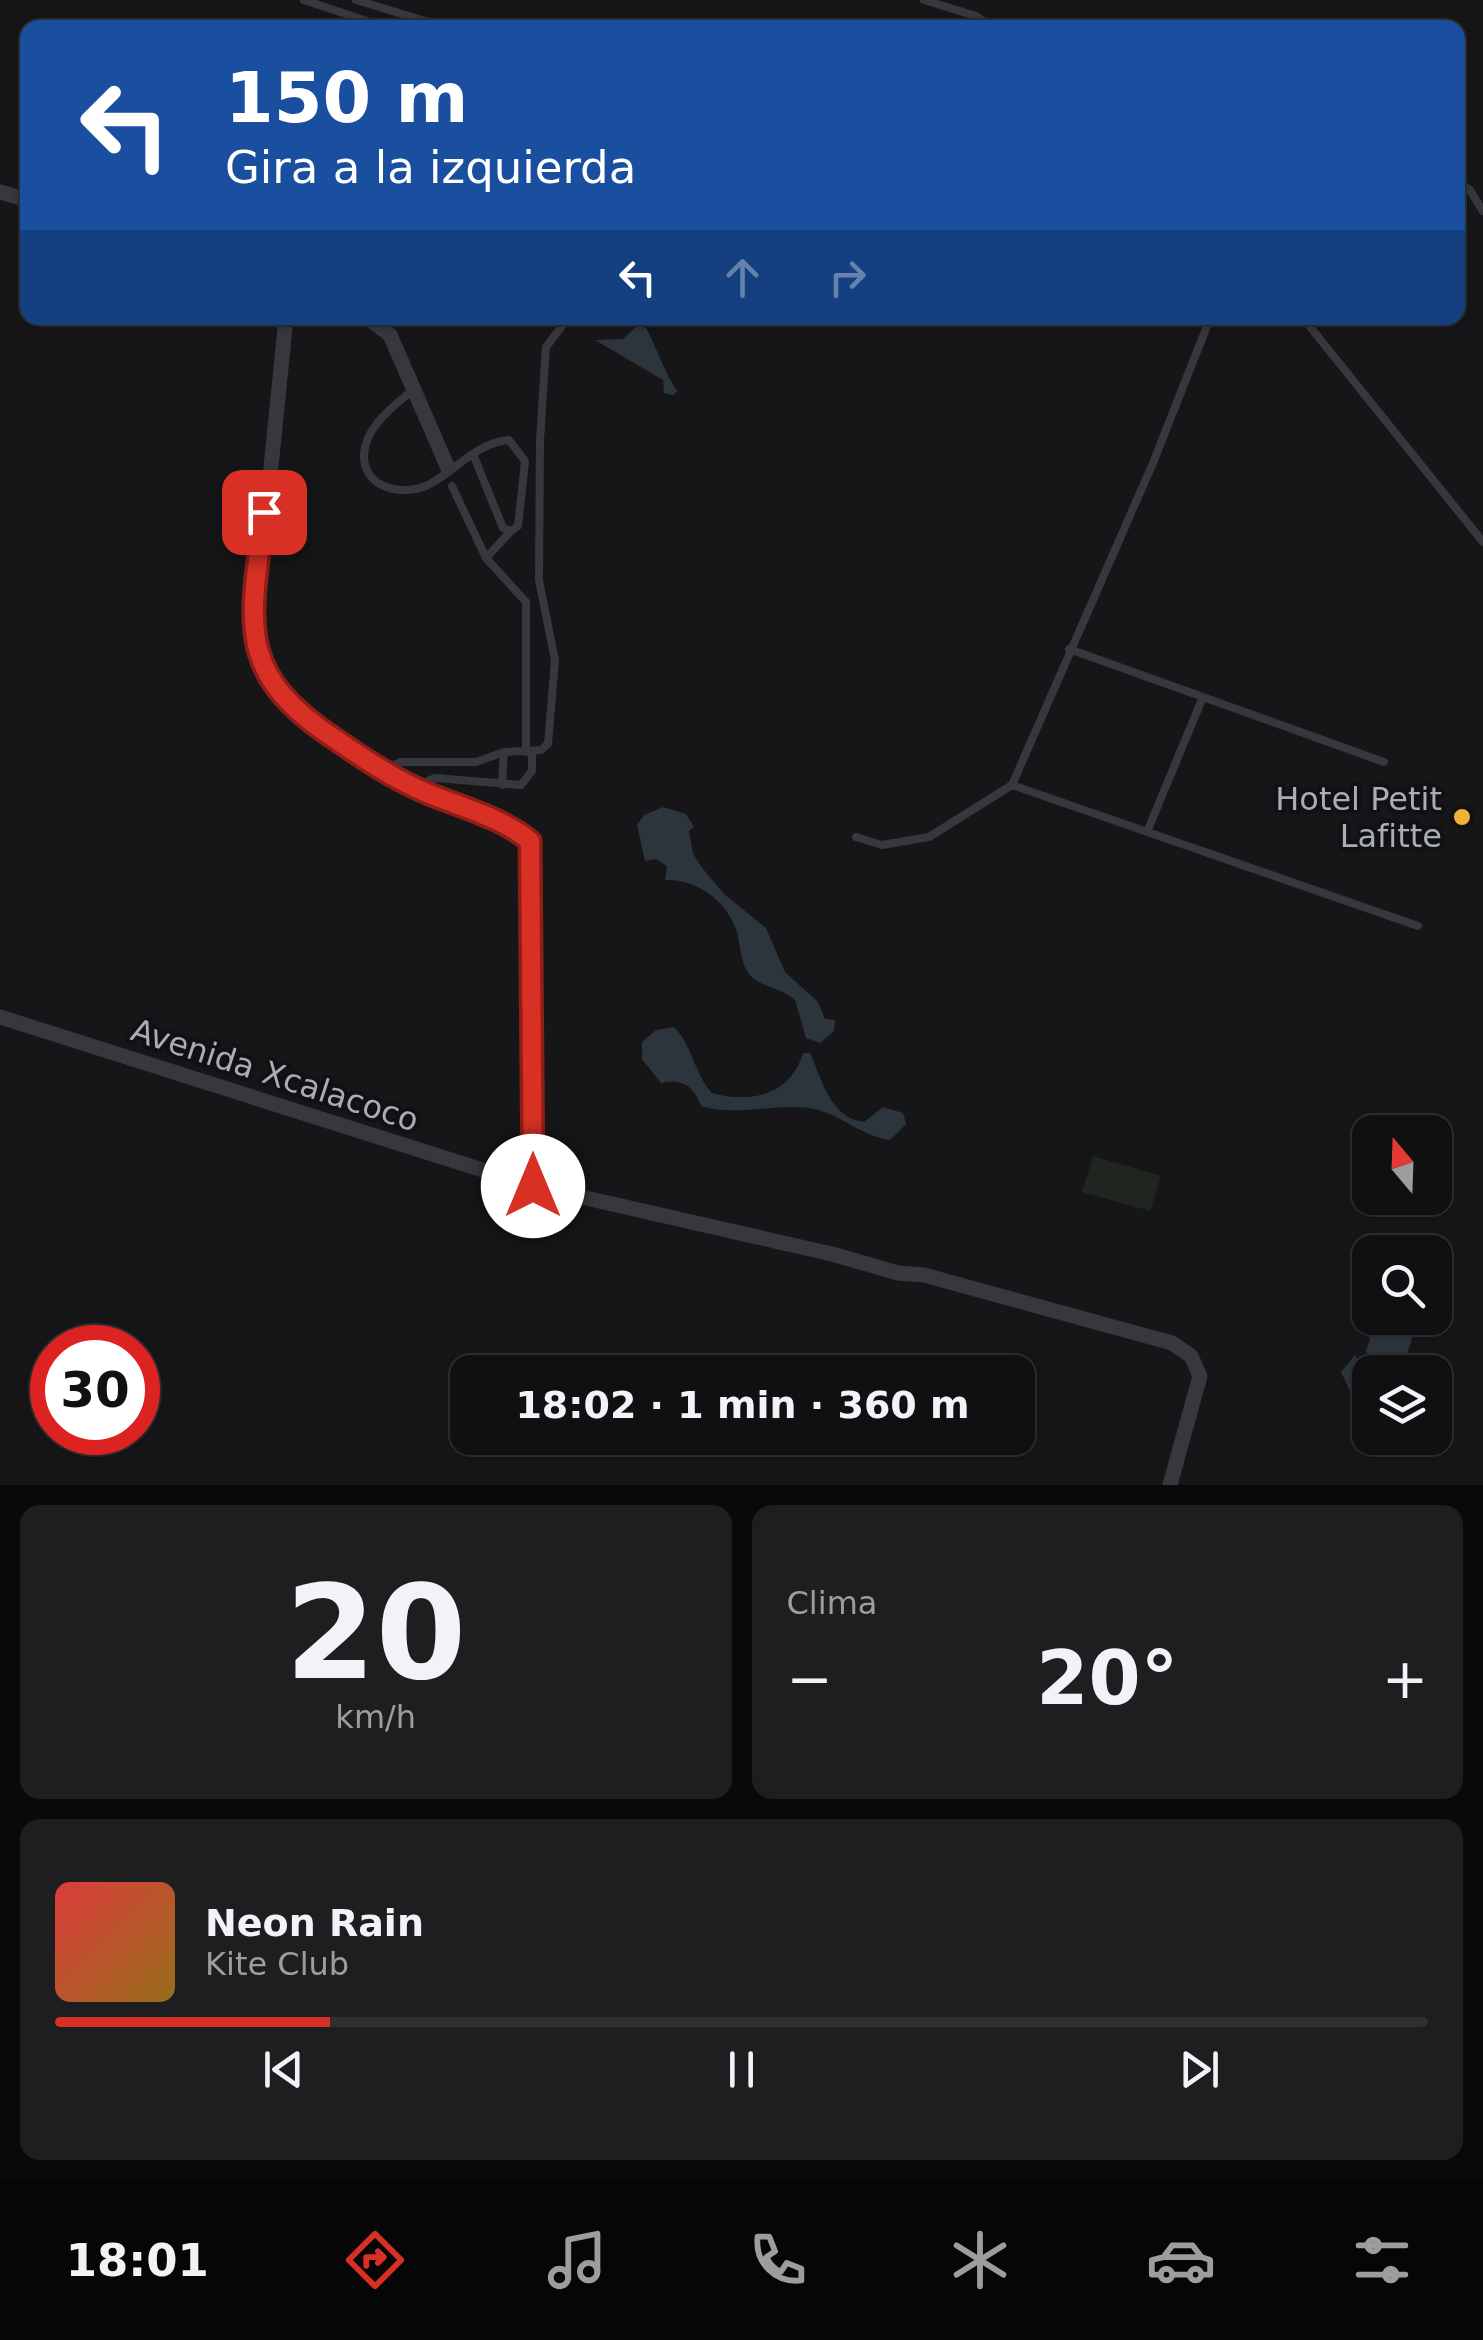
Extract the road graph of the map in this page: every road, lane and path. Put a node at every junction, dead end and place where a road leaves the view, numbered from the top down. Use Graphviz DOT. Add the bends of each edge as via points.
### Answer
graph roads {
  1 [pos="304,0"];
  2 [pos="356,0"];
  3 [pos="924,0"];
  4 [pos="364,20"];
  5 [pos="422,20"];
  6 [pos="982,20"];
  7 [pos="1465,186"];
  8 [pos="1483,211"];
  9 [pos="285,325"];
  10 [pos="378,325"];
  11 [pos="562,325"];
  12 [pos="1203,325"];
  13 [pos="1309,325"];
  14 [pos="414,389"];
  15 [pos="473,454"];
  16 [pos="448,468"];
  17 [pos="452,486"];
  18 [pos="511,531"];
  19 [pos="1483,542"];
  20 [pos="486,558"];
  21 [pos="1069,650"];
  22 [pos="1203,697"];
  23 [pos="504,752"];
  24 [pos="529,752"];
  25 [pos="1384,762"];
  26 [pos="382,770"];
  27 [pos="502,785"];
  28 [pos="1012,786"];
  29 [pos="414,788"];
  30 [pos="1147,832"];
  31 [pos="856,837"];
  32 [pos="1418,926"];
  33 [pos="0,1017"];
  34 [pos="533,1186"];
  35 [pos="1170,1485"];
  1 -- 4 [label="lane"];
  2 -- 5 [label="lane"];
  3 -- 6 [label="lane"];
  7 -- 8 [label="lane"];
  9 -- 26 [label="street" via="254,636 267,678 293,711"];
  10 -- 14 [label="street" via="390,334"];
  11 -- 24 [label="lane" via="546,346 539,580 556,660 548,744"];
  12 -- 21 [label="lane"];
  13 -- 19 [label="lane"];
  14 -- 16 [label="street"];
  14 -- 16 [label="lane" via="371,433 364,466 386,488 432,483"];
  15 -- 16 [label="lane"];
  15 -- 18 [label="lane" via="503,528"];
  15 -- 18 [label="lane" via="509,440 525,460 518,526"];
  17 -- 20 [label="lane"];
  18 -- 20 [label="lane"];
  20 -- 24 [label="lane" via="526,602"];
  21 -- 22 [label="lane"];
  21 -- 28 [label="lane"];
  22 -- 25 [label="lane"];
  22 -- 30 [label="lane"];
  23 -- 24 [label="lane"];
  23 -- 26 [label="lane" via="476,762 400,762"];
  23 -- 27 [label="lane"];
  24 -- 27 [label="lane" via="529,780"];
  26 -- 29 [label="street"];
  27 -- 29 [label="lane" via="436,778"];
  28 -- 30 [label="lane"];
  28 -- 31 [label="lane" via="929,837 882,846"];
  29 -- 34 [label="street" via="530,841"];
  30 -- 32 [label="lane"];
  33 -- 34 [label="street, Avenida Xcalacoco"];
  34 -- 35 [label="street, Avenida Xcalacoco" via="924,1275 1172,1343 1191,1356 1200,1376"];
}
